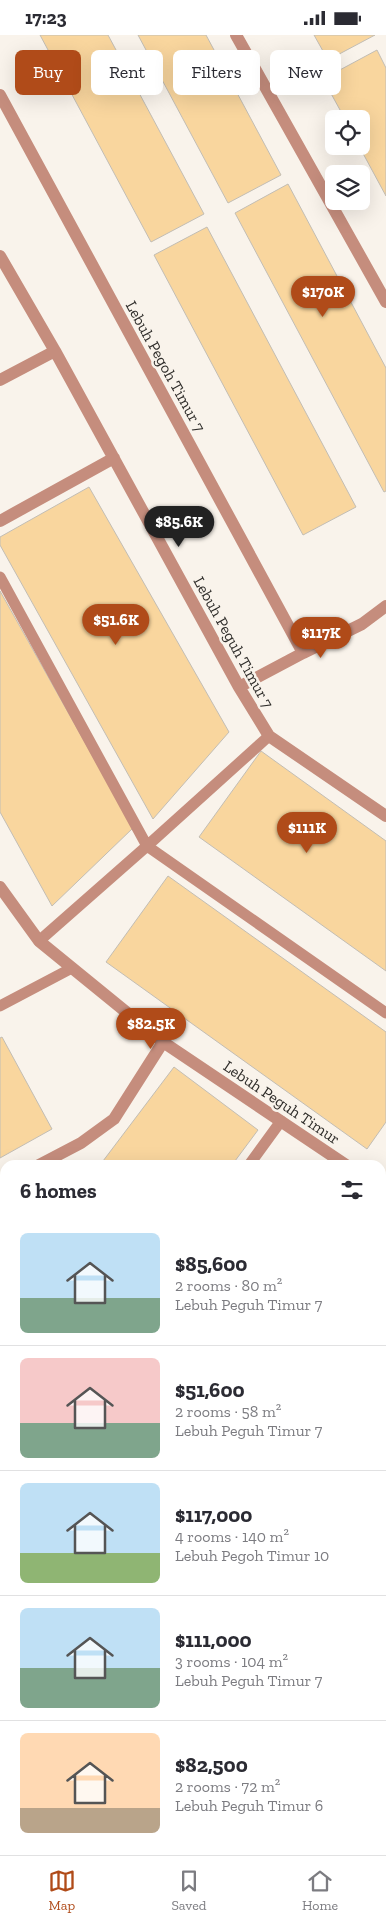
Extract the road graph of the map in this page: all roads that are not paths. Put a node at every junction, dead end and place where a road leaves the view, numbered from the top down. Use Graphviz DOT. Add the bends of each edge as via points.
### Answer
graph roads {
  1 [pos="236,35"];
  2 [pos="0,95"];
  3 [pos="0,256"];
  4 [pos="386,301"];
  5 [pos="55,351"];
  6 [pos="0,380"];
  7 [pos="114,458"];
  8 [pos="0,521"];
  9 [pos="0,577"];
  10 [pos="386,606"];
  11 [pos="303,653"];
  12 [pos="240,687"];
  13 [pos="269,736"];
  14 [pos="386,816"];
  15 [pos="148,846"];
  16 [pos="0,887"];
  17 [pos="39,941"];
  18 [pos="72,968"];
  19 [pos="0,1006"];
  20 [pos="386,1013"];
  21 [pos="163,1042"];
  22 [pos="281,1121"];
  23 [pos="49,1160"];
  24 [pos="253,1160"];
  25 [pos="339,1160"];
  1 -- 4 [label="street"];
  2 -- 11 [label="street, Lebuh Pegoh Timur 7"];
  3 -- 5 [label="street, Lebuh Peguh Timur 7"];
  5 -- 6 [label="street"];
  5 -- 7 [label="street, Lebuh Peguh Timur 7"];
  7 -- 8 [label="street"];
  7 -- 12 [label="street, Lebuh Peguh Timur 7"];
  9 -- 15 [label="lane"];
  10 -- 11 [label="street" via="362,624"];
  11 -- 12 [label="street"];
  12 -- 13 [label="street, Lebuh Peguh Timur 7"];
  13 -- 14 [label="street, Lebuh Peguh Timur 7"];
  13 -- 15 [label="lane"];
  15 -- 17 [label="lane"];
  15 -- 20 [label="lane"];
  16 -- 17 [label="street, Lebuh Peguh Timur"];
  17 -- 18 [label="street, Lebuh Peguh Timur"];
  18 -- 19 [label="lane"];
  18 -- 21 [label="street, Lebuh Peguh Timur"];
  21 -- 22 [label="street, Lebuh Peguh Timur"];
  21 -- 23 [label="street" via="114,1119 81,1143"];
  22 -- 24 [label="lane"];
  22 -- 25 [label="street, Lebuh Peguh Timur"];
}
